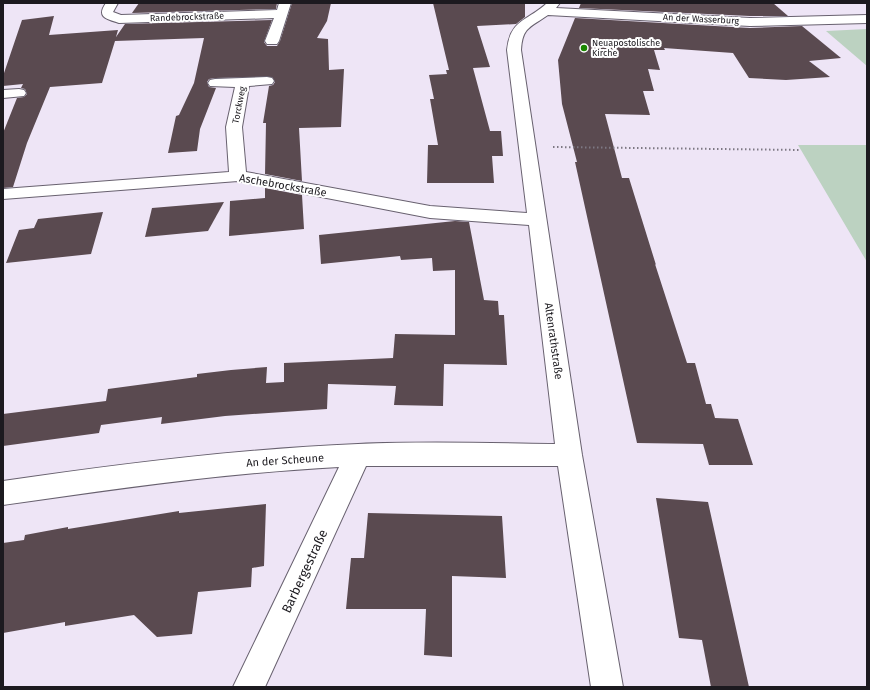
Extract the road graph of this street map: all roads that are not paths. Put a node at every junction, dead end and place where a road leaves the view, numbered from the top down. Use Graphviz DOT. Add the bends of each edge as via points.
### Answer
graph roads {
  1 [pos="112,3"];
  2 [pos="550,7"];
  3 [pos="283,8"];
  4 [pos="867,19"];
  5 [pos="272,41"];
  6 [pos="268,81"];
  7 [pos="243,82"];
  8 [pos="215,83"];
  9 [pos="19,93"];
  10 [pos="3,94"];
  11 [pos="238,176"];
  12 [pos="3,194"];
  13 [pos="538,220"];
  14 [pos="358,455"];
  15 [pos="569,455"];
  16 [pos="3,493"];
  17 [pos="249,687"];
  18 [pos="607,687"];
  1 -- 3 [label="street, Randebrockstraße" via="107,14 119,19"];
  2 -- 4 [label="street, An der Wasserburg" via="750,22"];
  2 -- 13 [label="street, Altenrathstraße" via="525,23 517,30 514,38 526,147"];
  3 -- 5 [label="street, Randebrockstraße"];
  6 -- 7 [label="street, Torckweg"];
  7 -- 8 [label="street, Torckweg"];
  7 -- 11 [label="street, Torckweg" via="234,127"];
  9 -- 10 [label="street"];
  11 -- 12 [label="street, Aschebrockstraße"];
  11 -- 13 [label="street, Aschebrockstraße" via="430,212"];
  13 -- 15 [label="street, Altenrathstraße"];
  14 -- 15 [label="street, An der Scheune"];
  14 -- 16 [label="street, An der Scheune" via="148,472"];
  14 -- 17 [label="street, Barbergestraße"];
  15 -- 18 [label="street, Altenrathstraße"];
}
